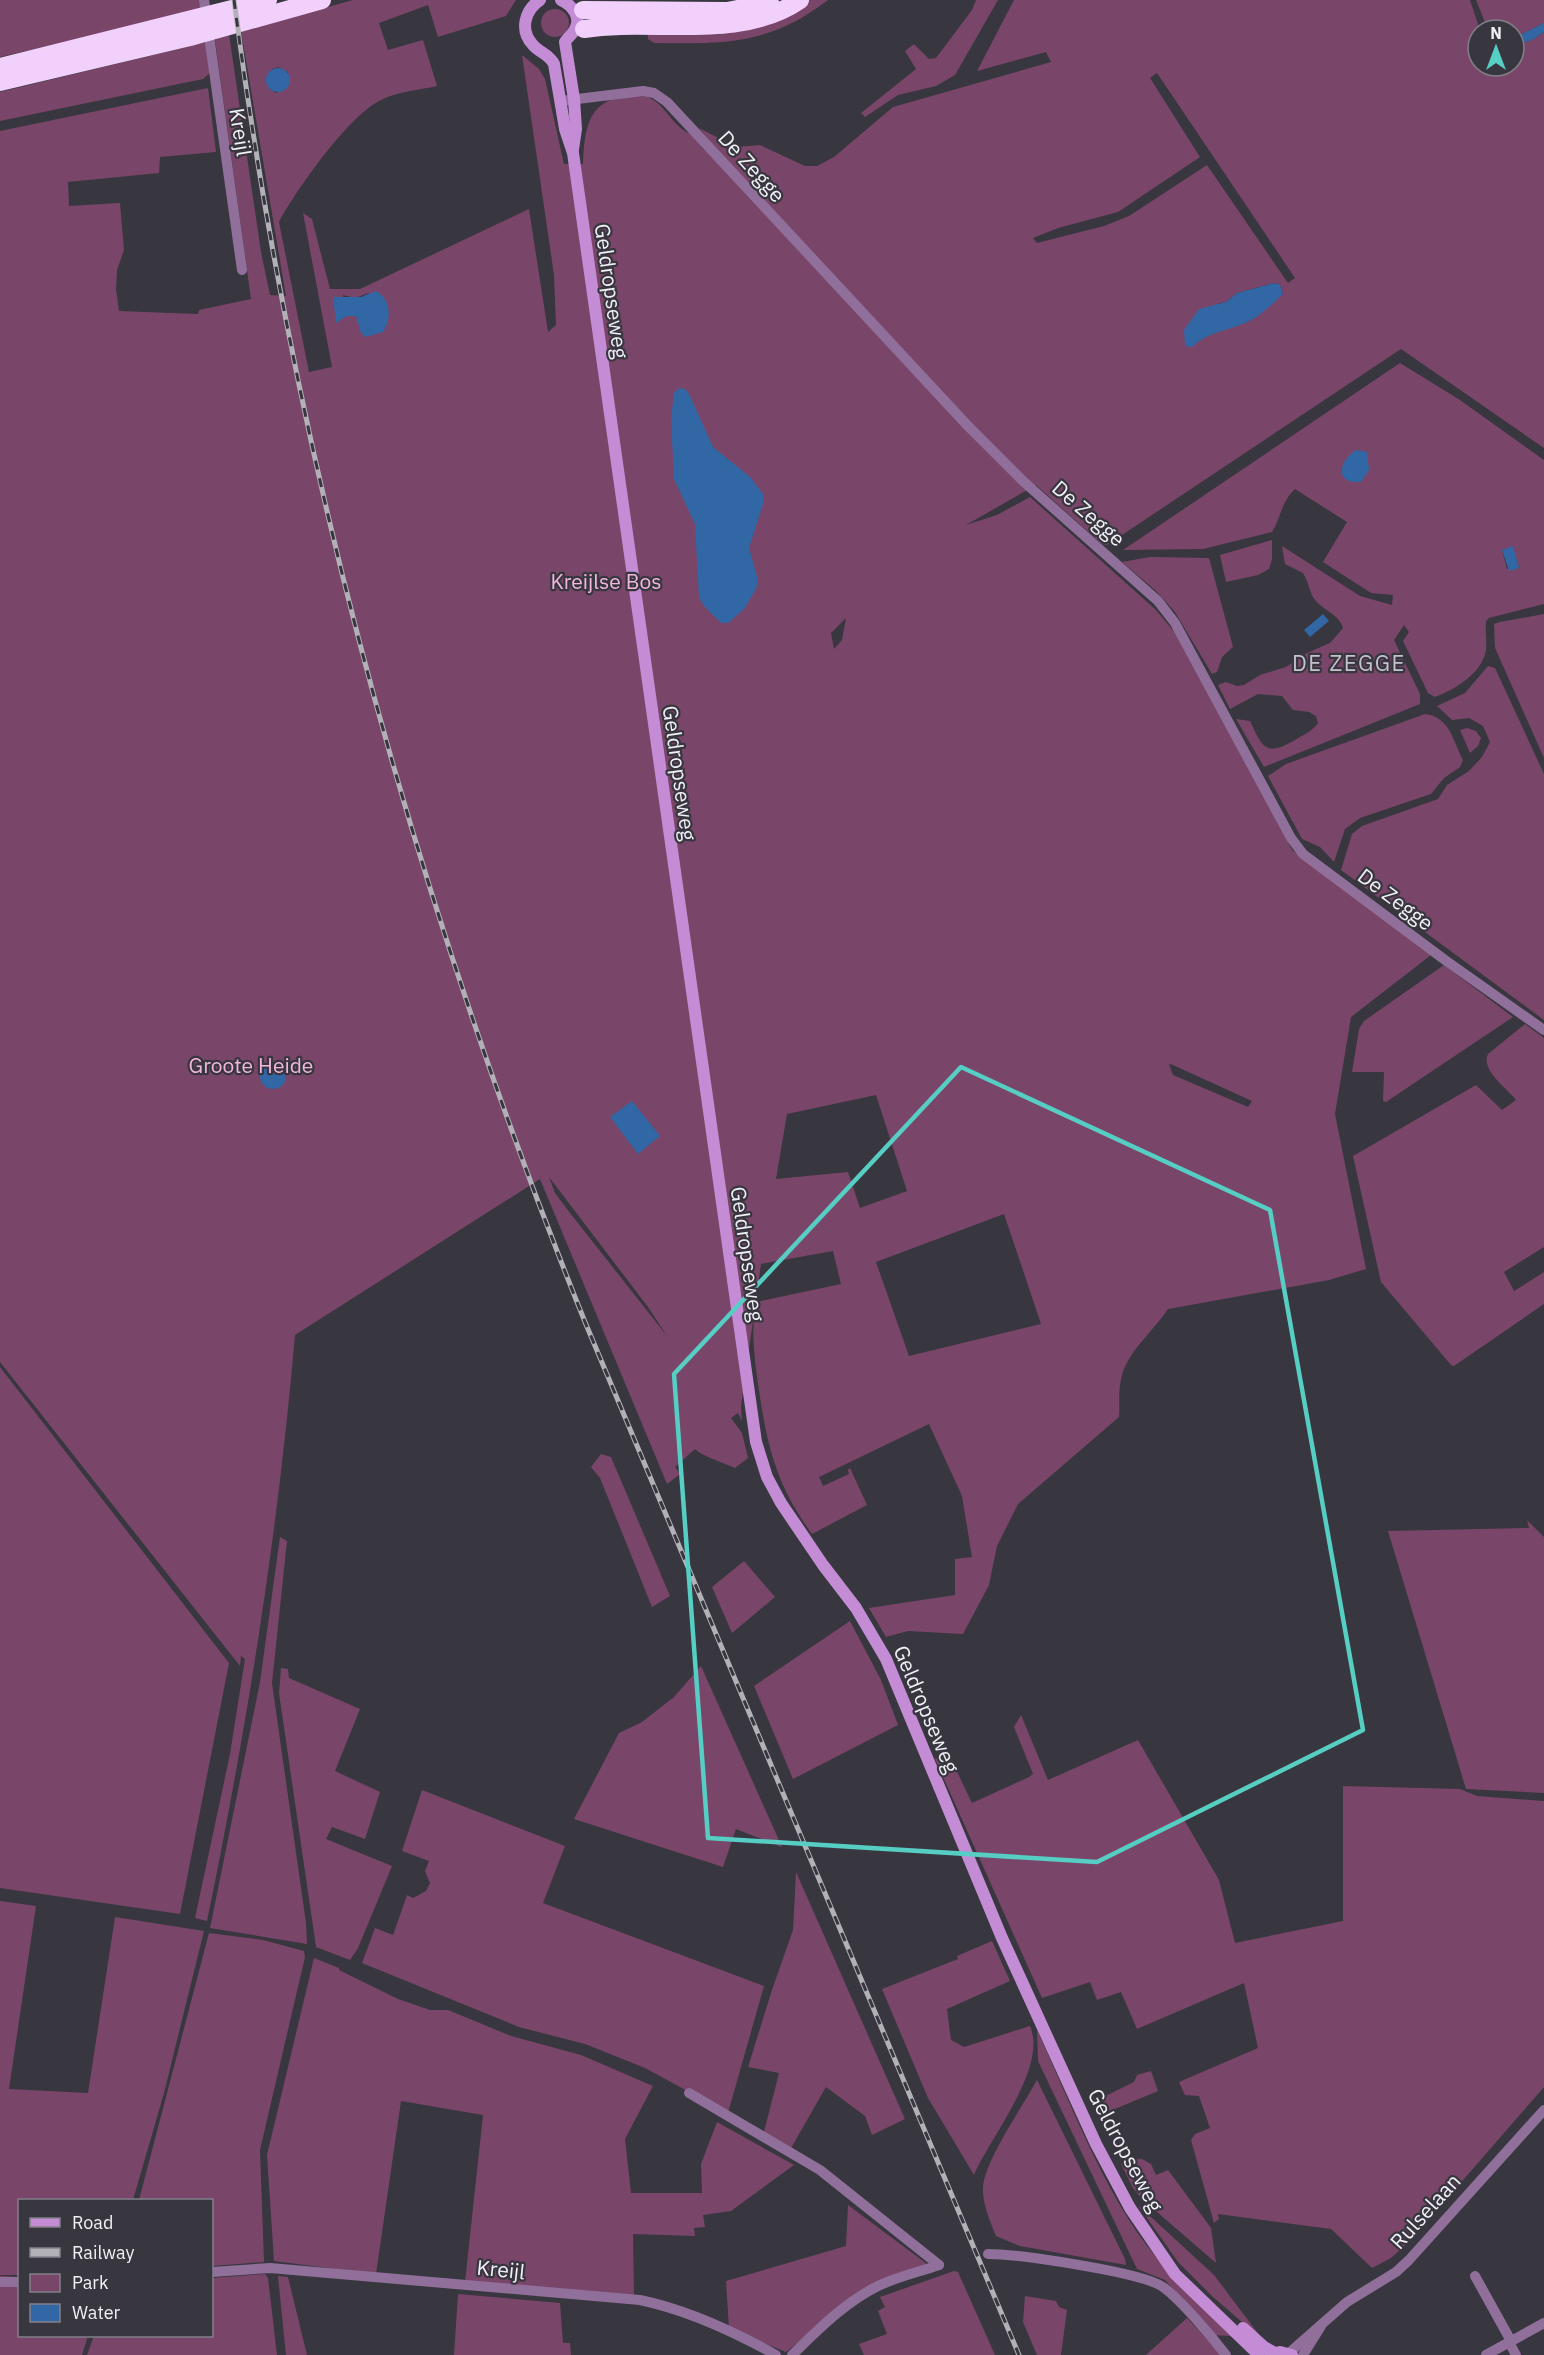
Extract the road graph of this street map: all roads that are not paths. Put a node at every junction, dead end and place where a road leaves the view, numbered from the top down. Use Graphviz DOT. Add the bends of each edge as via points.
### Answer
graph roads {
  1 [pos="204,0"];
  2 [pos="268,0"];
  3 [pos="322,0"];
  4 [pos="540,0"];
  5 [pos="546,0"];
  6 [pos="561,0"];
  7 [pos="778,0"];
  8 [pos="800,0"];
  9 [pos="580,14"];
  10 [pos="189,29"];
  11 [pos="529,30"];
  12 [pos="567,46"];
  13 [pos="0,67"];
  14 [pos="0,82"];
  15 [pos="574,99"];
  16 [pos="561,101"];
  17 [pos="573,153"];
  18 [pos="242,270"];
  19 [pos="1544,1030"];
  20 [pos="688,2093"];
  21 [pos="1544,2110"];
  22 [pos="988,2254"];
  23 [pos="1172,2265"];
  24 [pos="213,2272"];
  25 [pos="1474,2276"];
  26 [pos="0,2282"];
  27 [pos="18,2282"];
  28 [pos="1322,2323"];
  29 [pos="1544,2323"];
  30 [pos="1510,2342"];
  31 [pos="1273,2354"];
  32 [pos="1290,2354"];
  33 [pos="776,2355"];
  34 [pos="792,2355"];
  35 [pos="1226,2355"];
  36 [pos="1259,2355"];
  37 [pos="1303,2355"];
  38 [pos="1486,2355"];
  39 [pos="1515,2355"];
  1 -- 18 [label="street, Kreijl"];
  2 -- 10 [label="highway"];
  3 -- 10 [label="highway"];
  4 -- 11 [label="main road" via="527,16"];
  5 -- 11 [label="main road"];
  6 -- 9 [label="main road"];
  7 -- 9 [label="highway" via="727,11"];
  8 -- 9 [label="highway" via="779,12 736,24 646,24"];
  9 -- 12 [label="main road"];
  10 -- 13 [label="highway"];
  10 -- 14 [label="highway"];
  11 -- 12 [label="main road" via="545,45"];
  11 -- 16 [label="main road" via="531,42 554,64"];
  12 -- 15 [label="main road"];
  15 -- 16 [label="street, De Zegge"];
  15 -- 17 [label="main road"];
  15 -- 19 [label="street, De Zegge" via="647,91 667,102 967,425 1158,601 1175,623 1303,854"];
  16 -- 17 [label="main road"];
  17 -- 23 [label="main road, Geldropseweg" via="756,1442 767,1477 781,1503 856,1608 886,1659 1002,1938 1096,2144 1130,2208"];
  20 -- 34 [label="street" via="820,2170 939,2265 879,2286 850,2303"];
  21 -- 28 [label="street, Rulselaan" via="1409,2260"];
  22 -- 35 [label="street" via="1016,2254 1136,2277 1162,2286"];
  23 -- 31 [label="main road, Geldropseweg"];
  23 -- 36 [label="main road, Geldropseweg" via="1175,2274"];
  24 -- 33 [label="street, Kreijl" via="270,2268 640,2301 669,2306 742,2336"];
  25 -- 30 [label="street"];
  26 -- 27 [label="street"];
  28 -- 32 [label="street, Rulselaan"];
  28 -- 37 [label="street, Rulselaan"];
  29 -- 30 [label="street"];
  30 -- 38 [label="street"];
  30 -- 39 [label="street"];
  31 -- 32 [label="main road"];
}
